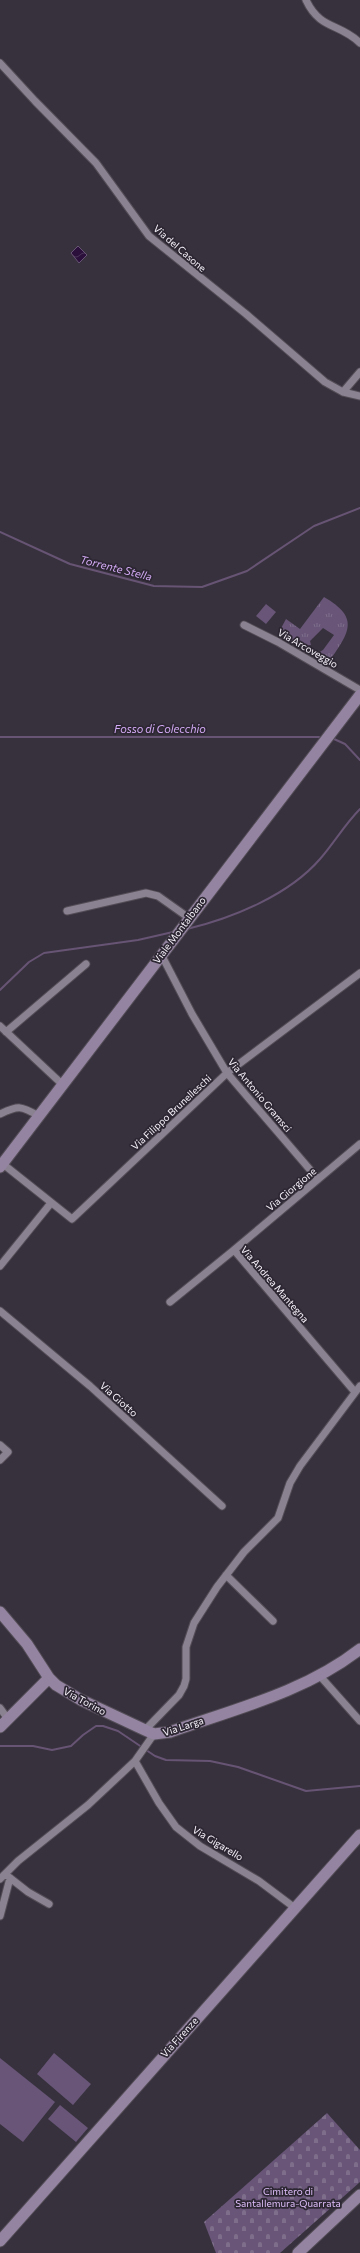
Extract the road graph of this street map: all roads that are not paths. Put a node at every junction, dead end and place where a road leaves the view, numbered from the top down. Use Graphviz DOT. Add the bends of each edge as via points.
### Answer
graph roads {
  1 [pos="306,0"];
  2 [pos="360,43"];
  3 [pos="0,63"];
  4 [pos="360,372"];
  5 [pos="343,392"];
  6 [pos="360,396"];
  7 [pos="244,625"];
  8 [pos="360,690"];
  9 [pos="360,695"];
  10 [pos="66,911"];
  11 [pos="187,920"];
  12 [pos="161,954"];
  13 [pos="86,964"];
  14 [pos="360,973"];
  15 [pos="0,1026"];
  16 [pos="6,1032"];
  17 [pos="227,1073"];
  18 [pos="63,1085"];
  19 [pos="0,1114"];
  20 [pos="39,1116"];
  21 [pos="360,1144"];
  22 [pos="1,1166"];
  23 [pos="318,1179"];
  24 [pos="51,1203"];
  25 [pos="234,1250"];
  26 [pos="0,1266"];
  27 [pos="170,1302"];
  28 [pos="0,1311"];
  29 [pos="358,1389"];
  30 [pos="0,1445"];
  31 [pos="0,1460"];
  32 [pos="222,1506"];
  33 [pos="226,1575"];
  34 [pos="0,1612"];
  35 [pos="273,1621"];
  36 [pos="360,1649"];
  37 [pos="320,1676"];
  38 [pos="49,1678"];
  39 [pos="0,1708"];
  40 [pos="159,1716"];
  41 [pos="360,1721"];
  42 [pos="4,1723"];
  43 [pos="150,1732"];
  44 [pos="170,1732"];
  45 [pos="135,1761"];
  46 [pos="360,1835"];
  47 [pos="5,1877"];
  48 [pos="49,1904"];
  49 [pos="295,1908"];
  50 [pos="0,1916"];
  51 [pos="360,2195"];
  52 [pos="0,2241"];
  53 [pos="298,2253"];
  1 -- 2 [label="street" via="317,18 350,34"];
  3 -- 5 [label="street, Via del Casone" via="96,163 150,236 324,382"];
  4 -- 5 [label="street"];
  5 -- 6 [label="street, Via del Casone"];
  7 -- 8 [label="street, Via Arcoveggio"];
  9 -- 11 [label="street, Viale Montalbano"];
  10 -- 11 [label="street" via="146,893 158,896"];
  11 -- 12 [label="street, Viale Montalbano"];
  12 -- 17 [label="street, Via Antonio Gramsci"];
  12 -- 18 [label="street, Viale Montalbano"];
  13 -- 16 [label="street"];
  14 -- 17 [label="street, Via Filippo Brunelleschi"];
  15 -- 16 [label="street"];
  16 -- 18 [label="street"];
  17 -- 23 [label="street, Via Antonio Gramsci"];
  17 -- 24 [label="street, Via Filippo Brunelleschi" via="72,1219"];
  18 -- 20 [label="street, Viale Montalbano"];
  19 -- 20 [label="street" via="18,1107 26,1108"];
  20 -- 22 [label="street, Viale Montalbano"];
  21 -- 23 [label="street, Via Giorgione"];
  22 -- 24 [label="street, Via Filippo Brunelleschi"];
  23 -- 25 [label="street, Via Giorgione"];
  24 -- 26 [label="street"];
  25 -- 27 [label="street, Via Andrea Mantegna"];
  25 -- 29 [label="street, Via Andrea Mantegna"];
  28 -- 32 [label="street, Via Giotto" via="90,1386"];
  29 -- 33 [label="street" via="300,1466 290,1484 278,1518 244,1552"];
  30 -- 31 [label="street" via="8,1452"];
  33 -- 35 [label="street"];
  33 -- 40 [label="street" via="194,1623 186,1647 184,1686"];
  34 -- 38 [label="street, Via Torino" via="27,1644"];
  36 -- 37 [label="street, Via Larga"];
  37 -- 41 [label="street"];
  37 -- 44 [label="street, Via Larga" via="266,1699"];
  38 -- 42 [label="street"];
  38 -- 43 [label="street, Via Torino" via="81,1700"];
  39 -- 42 [label="street"];
  40 -- 43 [label="street"];
  40 -- 44 [label="street" via="159,1725"];
  43 -- 44 [label="street, Via Larga"];
  43 -- 45 [label="street, Via Larga" via="148,1745"];
  45 -- 47 [label="street, Via Larga" via="88,1805 18,1861"];
  45 -- 49 [label="street, Via Gigarello" via="159,1803 181,1832 200,1846 247,1872"];
  46 -- 49 [label="street, Via Firenze"];
  47 -- 48 [label="street"];
  47 -- 50 [label="street"];
  49 -- 52 [label="street, Via Firenze"];
  51 -- 53 [label="street"];
}
